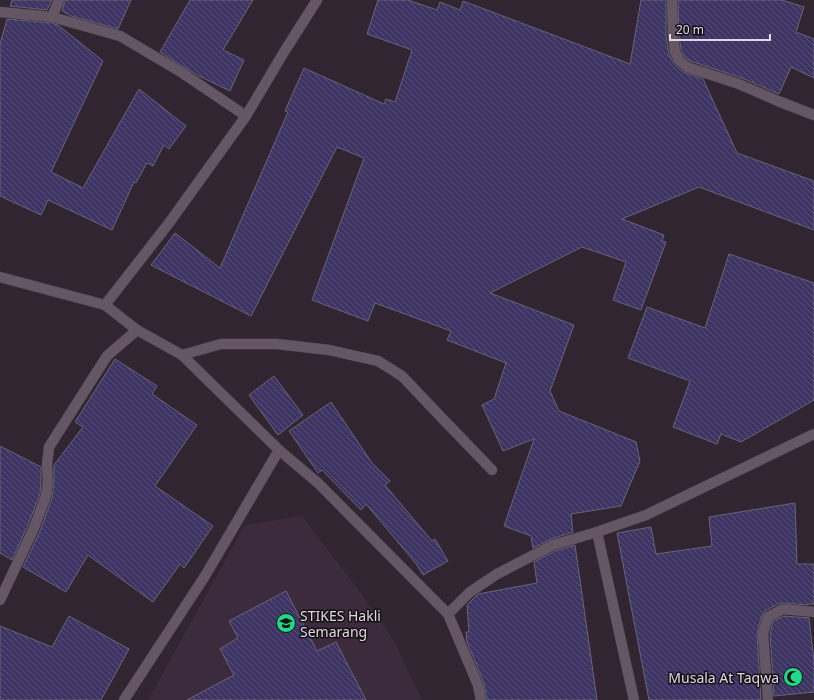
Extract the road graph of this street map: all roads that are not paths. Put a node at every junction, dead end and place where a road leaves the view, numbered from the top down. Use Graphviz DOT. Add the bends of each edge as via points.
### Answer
graph roads {
  1 [pos="59,0"];
  2 [pos="317,0"];
  3 [pos="672,0"];
  4 [pos="0,12"];
  5 [pos="52,17"];
  6 [pos="814,115"];
  7 [pos="246,116"];
  8 [pos="0,277"];
  9 [pos="105,305"];
  10 [pos="137,330"];
  11 [pos="182,355"];
  12 [pos="814,434"];
  13 [pos="279,450"];
  14 [pos="492,470"];
  15 [pos="597,532"];
  16 [pos="0,600"];
  17 [pos="814,612"];
  18 [pos="448,614"];
  19 [pos="124,700"];
  20 [pos="481,700"];
  21 [pos="634,700"];
  22 [pos="768,700"];
  1 -- 5 [label="street"];
  2 -- 7 [label="street"];
  3 -- 6 [label="street" via="675,52 686,67 739,84"];
  4 -- 5 [label="street"];
  5 -- 7 [label="street" via="120,36 181,72"];
  7 -- 9 [label="street" via="169,223"];
  8 -- 9 [label="street"];
  9 -- 10 [label="street"];
  10 -- 11 [label="street"];
  10 -- 16 [label="street" via="107,356 49,447 46,496"];
  11 -- 13 [label="street"];
  11 -- 14 [label="street" via="221,344 277,344 329,350 378,361 402,376"];
  12 -- 15 [label="street" via="646,515"];
  13 -- 18 [label="street" via="318,483"];
  13 -- 19 [label="street" via="205,576"];
  15 -- 18 [label="street" via="553,546 497,574 470,592"];
  15 -- 21 [label="street"];
  17 -- 22 [label="street" via="783,609 768,617 763,633"];
  18 -- 20 [label="street" via="478,685"];
}
